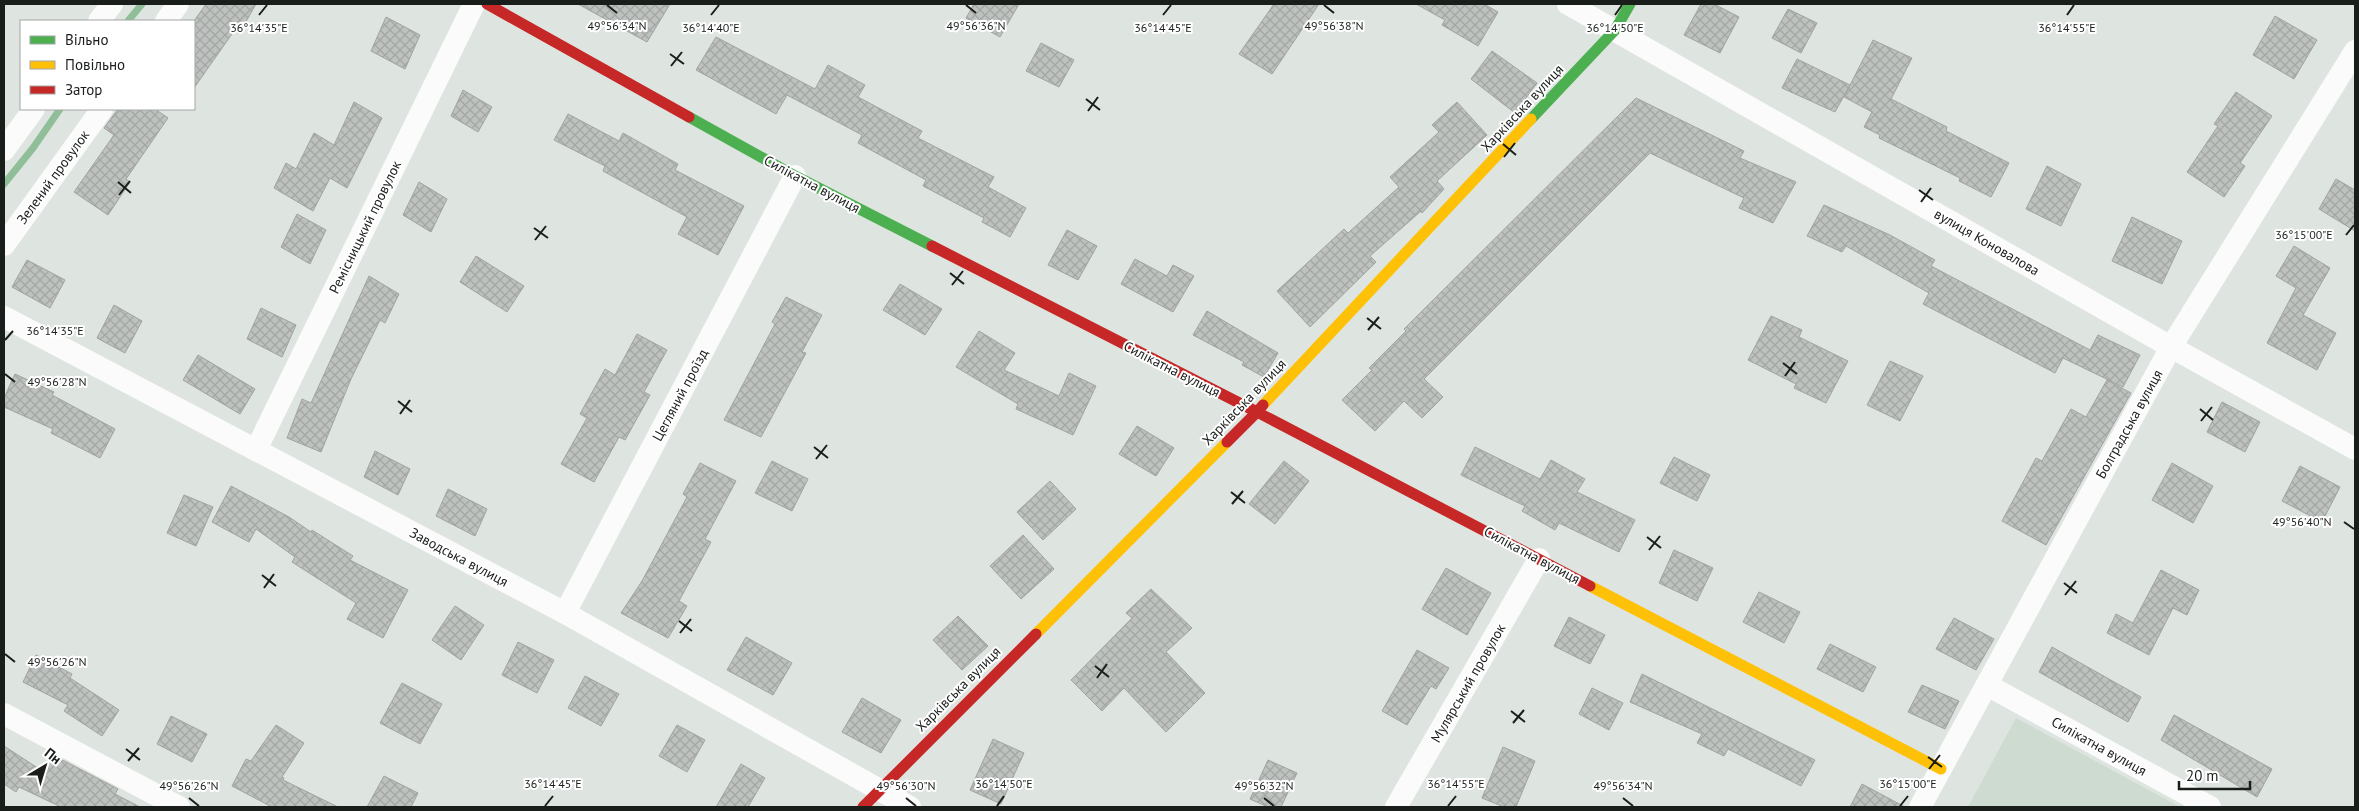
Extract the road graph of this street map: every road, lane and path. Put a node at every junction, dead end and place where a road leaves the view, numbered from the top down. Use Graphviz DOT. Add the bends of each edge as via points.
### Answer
graph roads {
  1 [pos="112,4"];
  2 [pos="178,4"];
  3 [pos="474,4"];
  4 [pos="487,4"];
  5 [pos="1568,4"];
  6 [pos="1630,4"];
  7 [pos="100,20"];
  8 [pos="167,20"];
  9 [pos="1615,30"];
  10 [pos="2355,51"];
  11 [pos="33,110"];
  12 [pos="101,110"];
  13 [pos="4,150"];
  14 [pos="795,176"];
  15 [pos="4,246"];
  16 [pos="4,317"];
  17 [pos="2171,347"];
  18 [pos="1257,412"];
  19 [pos="2355,448"];
  20 [pos="256,450"];
  21 [pos="1539,559"];
  22 [pos="565,613"];
  23 [pos="1987,685"];
  24 [pos="4,714"];
  25 [pos="1941,769"];
  26 [pos="878,790"];
  27 [pos="179,807"];
  28 [pos="863,807"];
  29 [pos="910,807"];
  30 [pos="1396,807"];
  31 [pos="1920,807"];
  32 [pos="2210,807"];
  1 -- 7 [label="street"];
  2 -- 8 [label="street"];
  3 -- 20 [label="street, Ремісницький провулок"];
  4 -- 14 [label="main road, Силікатна вулиця"];
  5 -- 9 [label="street, вулиця Коновалова"];
  6 -- 9 [label="main road, Харківська вулиця"];
  9 -- 17 [label="street, вулиця Коновалова"];
  9 -- 18 [label="main road, Харківська вулиця"];
  10 -- 17 [label="street, Болградська вулиця"];
  11 -- 13 [label="street"];
  12 -- 15 [label="street, Зелений провулок"];
  14 -- 18 [label="main road, Силікатна вулиця"];
  14 -- 22 [label="street, Цегляний проїзд"];
  16 -- 20 [label="street, Заводська вулиця"];
  17 -- 19 [label="street, вулиця Коновалова"];
  17 -- 23 [label="street, Болградська вулиця"];
  18 -- 21 [label="main road, Силікатна вулиця"];
  18 -- 26 [label="main road, Харківська вулиця"];
  20 -- 22 [label="street, Заводська вулиця"];
  21 -- 25 [label="main road, Силікатна вулиця"];
  21 -- 30 [label="street, Мулярський провулок"];
  22 -- 26 [label="street, Заводська вулиця"];
  23 -- 25 [label="street, Болградська вулиця"];
  23 -- 32 [label="street, Силікатна вулиця"];
  24 -- 27 [label="street"];
  25 -- 31 [label="street, Болградська вулиця"];
  26 -- 28 [label="main road, Харківська вулиця"];
  26 -- 29 [label="street, Заводська вулиця"];
}
